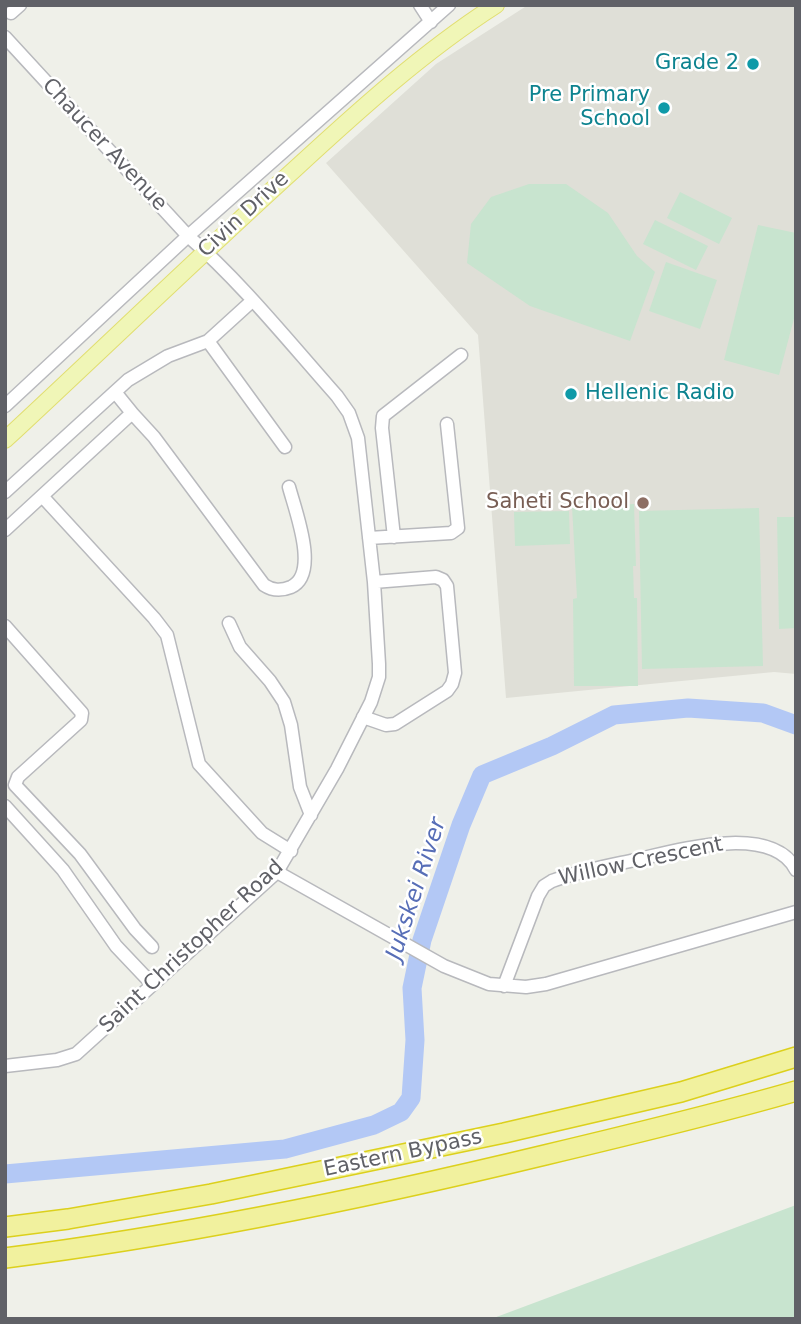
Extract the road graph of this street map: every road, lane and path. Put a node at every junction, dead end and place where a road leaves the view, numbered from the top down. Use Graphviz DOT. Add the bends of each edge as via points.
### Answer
graph roads {
  1 [pos="420,5"];
  2 [pos="449,5"];
  3 [pos="496,5"];
  4 [pos="431,22"];
  5 [pos="5,37"];
  6 [pos="188,236"];
  7 [pos="205,251"];
  8 [pos="252,301"];
  9 [pos="208,341"];
  10 [pos="461,355"];
  11 [pos="115,392"];
  12 [pos="5,406"];
  13 [pos="132,413"];
  14 [pos="447,424"];
  15 [pos="5,440"];
  16 [pos="285,447"];
  17 [pos="289,487"];
  18 [pos="5,492"];
  19 [pos="42,496"];
  20 [pos="5,530"];
  21 [pos="394,537"];
  22 [pos="369,538"];
  23 [pos="374,582"];
  24 [pos="229,623"];
  25 [pos="5,626"];
  26 [pos="363,717"];
  27 [pos="5,806"];
  28 [pos="311,815"];
  29 [pos="291,851"];
  30 [pos="796,870"];
  31 [pos="277,872"];
  32 [pos="796,912"];
  33 [pos="152,947"];
  34 [pos="152,984"];
  35 [pos="503,986"];
  36 [pos="796,1058"];
  37 [pos="5,1066"];
  38 [pos="796,1091"];
  39 [pos="5,1227"];
  40 [pos="5,1258"];
  1 -- 4 [label="street"];
  2 -- 4 [label="street"];
  3 -- 7 [label="main road, Civin Drive" via="398,79"];
  4 -- 6 [label="street"];
  5 -- 6 [label="street, Chaucer Avenue"];
  6 -- 7 [label="street, Chaucer Avenue"];
  6 -- 12 [label="street"];
  7 -- 8 [label="street, Saint Christopher Road"];
  7 -- 15 [label="main road, Civin Drive"];
  8 -- 9 [label="street"];
  8 -- 22 [label="street, Saint Christopher Road" via="349,413 358,438"];
  9 -- 11 [label="street" via="159,361"];
  9 -- 16 [label="street"];
  10 -- 21 [label="street" via="383,416"];
  11 -- 13 [label="street"];
  11 -- 18 [label="street"];
  13 -- 17 [label="street" via="264,585 275,590 296,584 304,574 304,551"];
  13 -- 19 [label="street"];
  14 -- 21 [label="street" via="458,527 451,533"];
  19 -- 20 [label="street"];
  19 -- 29 [label="street" via="167,635 199,764 262,833"];
  21 -- 22 [label="street"];
  22 -- 23 [label="street, Saint Christopher Road"];
  23 -- 26 [label="street, Saint Christopher Road" via="379,677"];
  23 -- 26 [label="street" via="443,580 455,673 447,691 396,724"];
  24 -- 28 [label="street" via="240,648 284,702 292,725 300,787"];
  25 -- 33 [label="street" via="82,713 81,720 15,781 16,786 80,854"];
  26 -- 28 [label="street, Saint Christopher Road"];
  27 -- 34 [label="street" via="64,870 116,946"];
  28 -- 29 [label="street, Saint Christopher Road"];
  29 -- 31 [label="street, Saint Christopher Road"];
  30 -- 35 [label="street, Willow Crescent" via="783,855 728,842 552,881 538,896"];
  31 -- 34 [label="street, Saint Christopher Road"];
  31 -- 35 [label="street" via="444,966"];
  32 -- 35 [label="street" via="567,979"];
  34 -- 37 [label="street, Saint Christopher Road" via="76,1054"];
  36 -- 39 [label="highway, Eastern Bypass" via="681,1092 504,1133 211,1194"];
  38 -- 40 [label="highway, Eastern Bypass" via="356,1198"];
}
